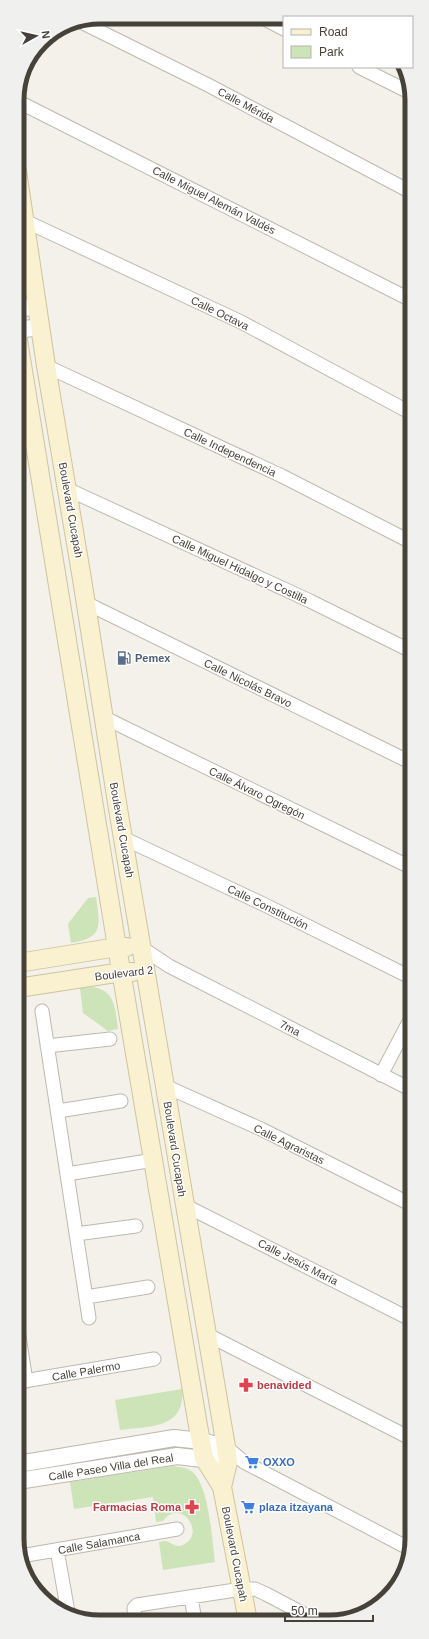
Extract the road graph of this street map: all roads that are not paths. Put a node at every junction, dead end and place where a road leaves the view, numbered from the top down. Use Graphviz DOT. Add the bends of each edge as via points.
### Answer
graph roads {
  1 [pos="87,25"];
  2 [pos="361,68"];
  3 [pos="404,89"];
  4 [pos="24,105"];
  5 [pos="405,189"];
  6 [pos="24,215"];
  7 [pos="25,221"];
  8 [pos="405,297"];
  9 [pos="37,306"];
  10 [pos="24,308"];
  11 [pos="40,327"];
  12 [pos="24,329"];
  13 [pos="46,366"];
  14 [pos="24,375"];
  15 [pos="405,410"];
  16 [pos="67,489"];
  17 [pos="49,522"];
  18 [pos="405,539"];
  19 [pos="82,579"];
  20 [pos="86,603"];
  21 [pos="405,647"];
  22 [pos="103,717"];
  23 [pos="82,736"];
  24 [pos="405,759"];
  25 [pos="118,809"];
  26 [pos="123,838"];
  27 [pos="405,865"];
  28 [pos="117,947"];
  29 [pos="142,948"];
  30 [pos="24,962"];
  31 [pos="169,966"];
  32 [pos="122,972"];
  33 [pos="146,972"];
  34 [pos="405,974"];
  35 [pos="24,987"];
  36 [pos="42,1012"];
  37 [pos="405,1029"];
  38 [pos="110,1039"];
  39 [pos="47,1046"];
  40 [pos="381,1074"];
  41 [pos="165,1086"];
  42 [pos="405,1086"];
  43 [pos="121,1101"];
  44 [pos="58,1111"];
  45 [pos="154,1160"];
  46 [pos="67,1174"];
  47 [pos="405,1202"];
  48 [pos="184,1205"];
  49 [pos="136,1226"];
  50 [pos="76,1234"];
  51 [pos="148,1287"];
  52 [pos="86,1297"];
  53 [pos="405,1316"];
  54 [pos="89,1318"];
  55 [pos="206,1334"];
  56 [pos="154,1358"];
  57 [pos="24,1382"];
  58 [pos="405,1435"];
  59 [pos="202,1449"];
  60 [pos="233,1457"];
  61 [pos="24,1463"];
  62 [pos="24,1480"];
  63 [pos="222,1487"];
  64 [pos="177,1529"];
  65 [pos="405,1546"];
  66 [pos="57,1550"];
  67 [pos="25,1555"];
  68 [pos="242,1589"];
  69 [pos="191,1597"];
  70 [pos="67,1607"];
  71 [pos="134,1615"];
  72 [pos="193,1615"];
  73 [pos="247,1615"];
  74 [pos="306,1615"];
  1 -- 5 [label="street, Calle Mérida" via="208,85"];
  2 -- 3 [label="street"];
  4 -- 8 [label="street, Calle Miguel Alemán Valdés"];
  6 -- 7 [label="main road, Boulevard Cucapah"];
  7 -- 9 [label="main road, Boulevard Cucapah"];
  7 -- 15 [label="street, Calle Octava" via="241,322"];
  9 -- 10 [label="street"];
  9 -- 11 [label="main road, Boulevard Cucapah"];
  11 -- 12 [label="street"];
  11 -- 13 [label="main road, Boulevard Cucapah"];
  13 -- 16 [label="main road, Boulevard Cucapah"];
  13 -- 18 [label="street, Calle Independencia" via="282,476"];
  14 -- 17 [label="main road, Boulevard Cucapah"];
  16 -- 19 [label="main road, Boulevard Cucapah"];
  16 -- 21 [label="street, Calle Miguel Hidalgo y Costilla"];
  17 -- 19 [label="main road" via="67,539"];
  17 -- 23 [label="main road, Boulevard Cucapah"];
  19 -- 20 [label="main road, Boulevard Cucapah"];
  20 -- 22 [label="main road, Boulevard Cucapah"];
  20 -- 24 [label="street, Calle Nicolás Bravo"];
  22 -- 25 [label="main road, Boulevard Cucapah"];
  22 -- 27 [label="street, Calle Álvaro Ogregón"];
  23 -- 25 [label="main road" via="91,745"];
  23 -- 28 [label="main road, Boulevard Cucapah"];
  25 -- 26 [label="main road, Boulevard Cucapah"];
  26 -- 29 [label="main road, Boulevard Cucapah"];
  26 -- 34 [label="street, Calle Constitución" via="256,900"];
  28 -- 29 [label="main road, Boulevard 2"];
  28 -- 30 [label="main road, Boulevard 2"];
  28 -- 32 [label="main road, Boulevard Cucapah"];
  29 -- 31 [label="street, Boulevard 2"];
  29 -- 33 [label="main road, Boulevard Cucapah"];
  31 -- 33 [label="street, Boulevard 2"];
  31 -- 40 [label="street, 7ma"];
  32 -- 33 [label="main road, Boulevard 2"];
  32 -- 35 [label="main road, Boulevard 2"];
  32 -- 45 [label="main road, Boulevard Cucapah"];
  33 -- 41 [label="main road, Boulevard Cucapah"];
  36 -- 39 [label="street"];
  37 -- 40 [label="street"];
  38 -- 39 [label="street"];
  39 -- 44 [label="street"];
  40 -- 42 [label="street, 7ma"];
  41 -- 47 [label="street, Calle Agraristas"];
  41 -- 48 [label="main road, Boulevard Cucapah"];
  43 -- 44 [label="street"];
  44 -- 46 [label="street"];
  45 -- 46 [label="street"];
  45 -- 59 [label="main road, Boulevard Cucapah"];
  46 -- 50 [label="street"];
  48 -- 53 [label="street, Calle Jesús María"];
  48 -- 55 [label="main road, Boulevard Cucapah"];
  49 -- 50 [label="street"];
  50 -- 52 [label="street"];
  51 -- 52 [label="street"];
  52 -- 54 [label="street"];
  55 -- 58 [label="street"];
  55 -- 60 [label="main road, Boulevard Cucapah"];
  56 -- 57 [label="street, Calle Palermo"];
  59 -- 60 [label="street, Calle Paseo Villa del Real"];
  59 -- 61 [label="street, Calle Paseo Villa del Real" via="174,1438"];
  59 -- 62 [label="street, Calle Paseo Villa del Real" via="177,1456"];
  59 -- 63 [label="main road, Boulevard Cucapah"];
  60 -- 63 [label="main road, Boulevard Cucapah"];
  60 -- 65 [label="street"];
  63 -- 68 [label="main road, Boulevard Cucapah"];
  64 -- 66 [label="street, Calle Salamanca"];
  66 -- 67 [label="street, Calle Salamanca"];
  66 -- 70 [label="street"];
  68 -- 69 [label="street"];
  68 -- 73 [label="main road, Boulevard Cucapah"];
  68 -- 74 [label="street" via="255,1589"];
  69 -- 71 [label="street" via="137,1605"];
  69 -- 72 [label="street"];
}
